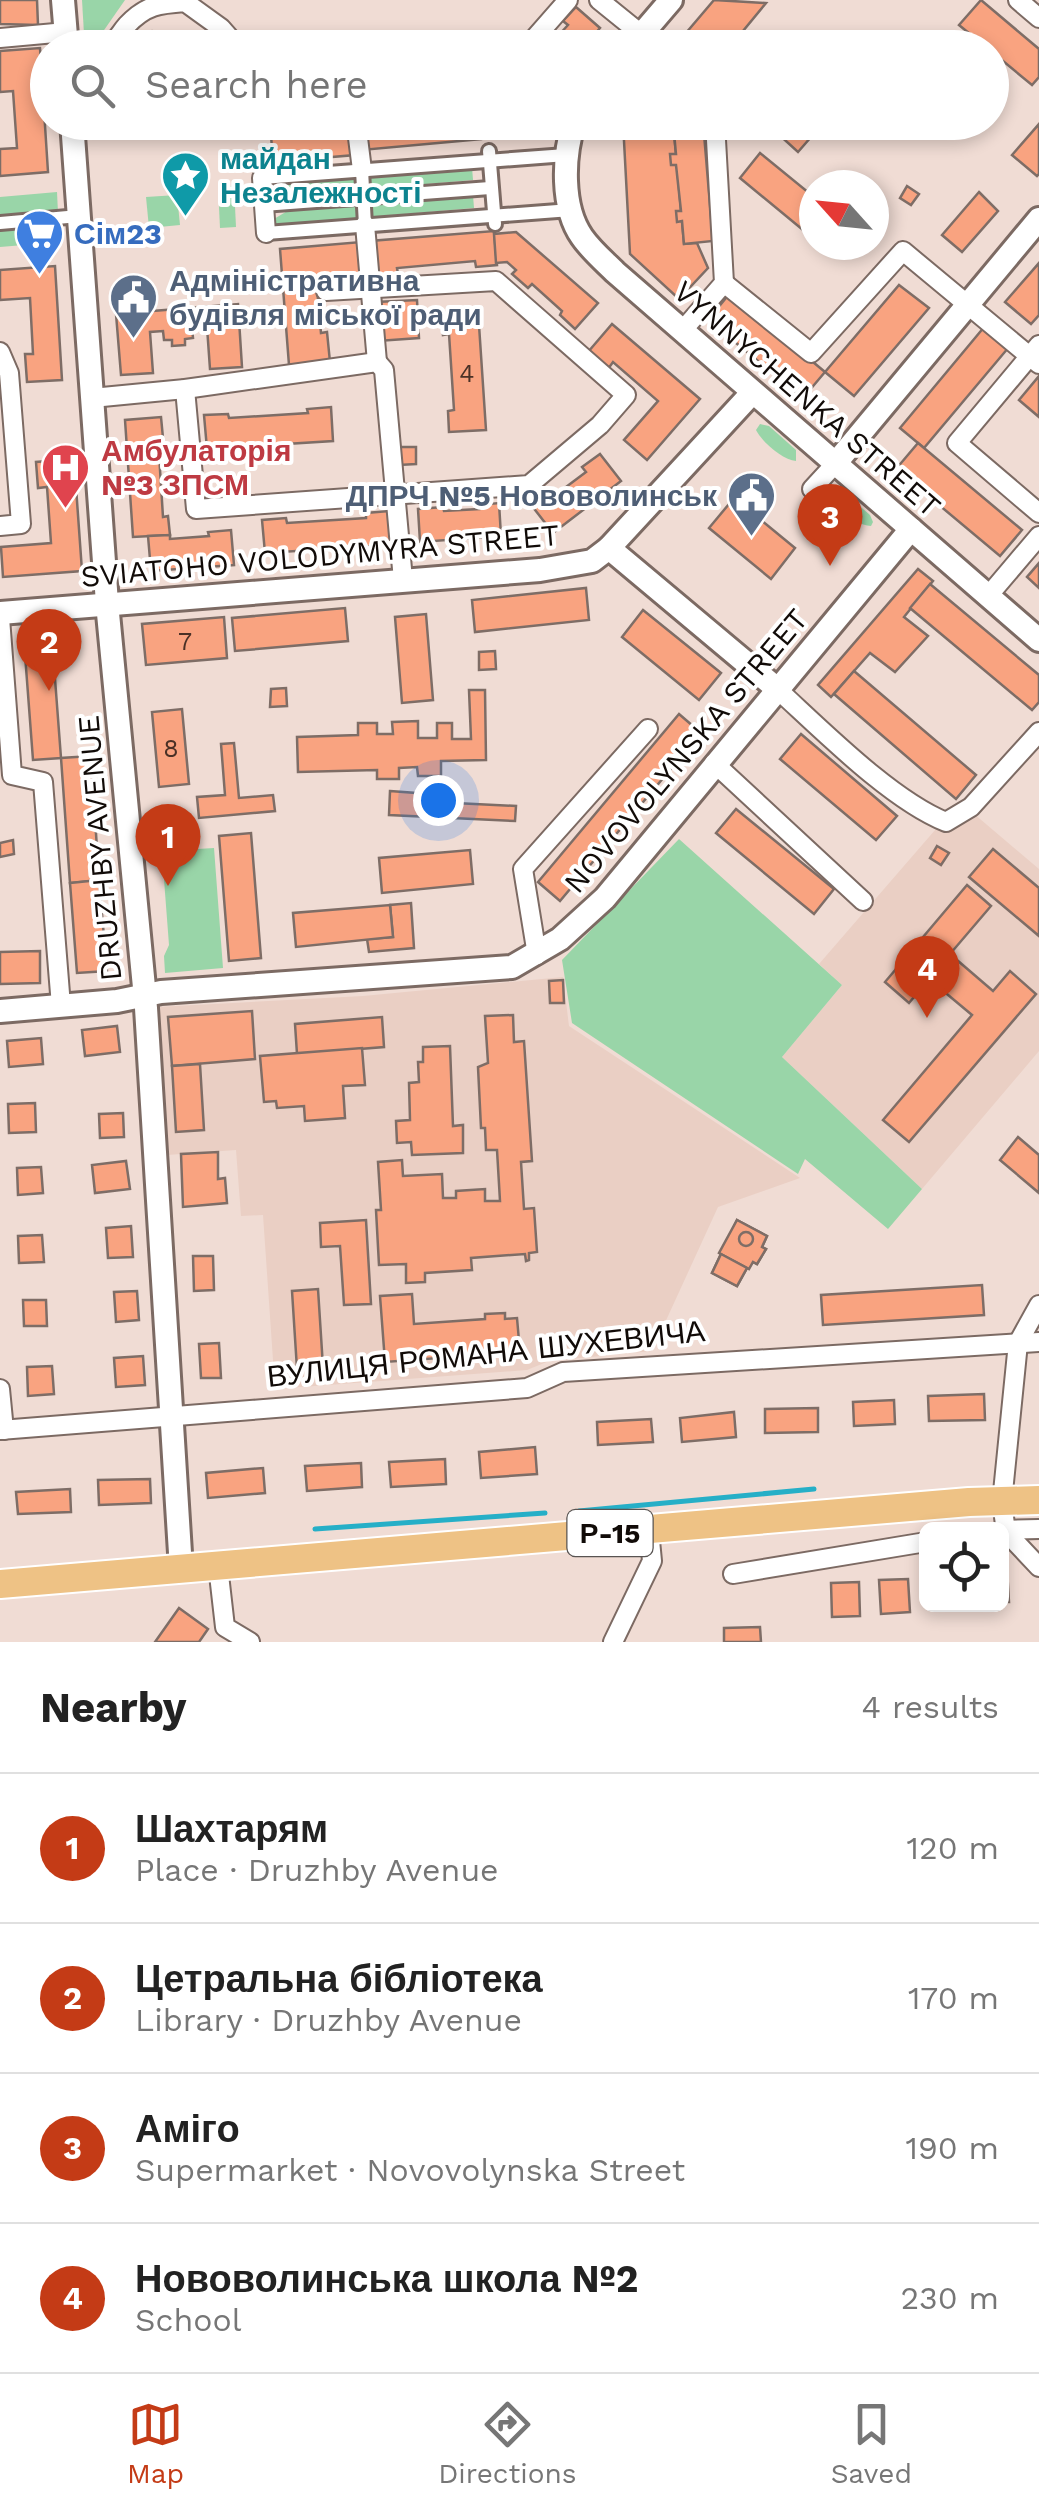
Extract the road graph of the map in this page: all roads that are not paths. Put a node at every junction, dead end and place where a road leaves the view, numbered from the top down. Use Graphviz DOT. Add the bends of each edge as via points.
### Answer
graph roads {
  1 [pos="63,0"];
  2 [pos="568,0"];
  3 [pos="599,0"];
  4 [pos="671,0"];
  5 [pos="1018,0"];
  6 [pos="1039,18"];
  7 [pos="65,30"];
  8 [pos="123,30"];
  9 [pos="223,30"];
  10 [pos="542,30"];
  11 [pos="625,30"];
  12 [pos="645,30"];
  13 [pos="0,38"];
  14 [pos="30,39"];
  15 [pos="73,140"];
  16 [pos="358,140"];
  17 [pos="570,140"];
  18 [pos="716,140"];
  19 [pos="566,155"];
  20 [pos="489,156"];
  21 [pos="362,170"];
  22 [pos="262,178"];
  23 [pos="490,188"];
  24 [pos="364,198"];
  25 [pos="263,206"];
  26 [pos="571,210"];
  27 [pos="79,216"];
  28 [pos="1039,219"];
  29 [pos="494,220"];
  30 [pos="0,223"];
  31 [pos="365,225"];
  32 [pos="266,232"];
  33 [pos="724,283"];
  34 [pos="371,288"];
  35 [pos="326,291"];
  36 [pos="967,304"];
  37 [pos="682,331"];
  38 [pos="0,352"];
  39 [pos="1036,355"];
  40 [pos="376,362"];
  41 [pos="185,389"];
  42 [pos="752,392"];
  43 [pos="92,398"];
  44 [pos="835,464"];
  45 [pos="812,489"];
  46 [pos="396,493"];
  47 [pos="1039,512"];
  48 [pos="0,526"];
  49 [pos="911,529"];
  50 [pos="1039,536"];
  51 [pos="609,548"];
  52 [pos="403,580"];
  53 [pos="989,595"];
  54 [pos="107,603"];
  55 [pos="0,616"];
  56 [pos="1039,640"];
  57 [pos="776,688"];
  58 [pos="648,730"];
  59 [pos="1036,743"];
  60 [pos="714,763"];
  61 [pos="862,901"];
  62 [pos="537,955"];
  63 [pos="144,995"];
  64 [pos="61,1006"];
  65 [pos="0,1011"];
  66 [pos="1039,1305"];
  67 [pos="1039,1342"];
  68 [pos="1018,1343"];
  69 [pos="0,1389"];
  70 [pos="170,1417"];
  71 [pos="2,1430"];
  72 [pos="1039,1500"];
  73 [pos="1003,1521"];
  74 [pos="649,1530"];
  75 [pos="1039,1530"];
  76 [pos="919,1543"];
  77 [pos="218,1566"];
  78 [pos="1039,1568"];
  79 [pos="181,1569"];
  80 [pos="733,1574"];
  81 [pos="0,1584"];
  82 [pos="250,1642"];
  83 [pos="613,1642"];
  1 -- 7 [label="street"];
  2 -- 10 [label="street"];
  3 -- 11 [label="street"];
  4 -- 12 [label="street"];
  5 -- 6 [label="street"];
  8 -- 9 [label="street" via="153,4 185,2"];
  13 -- 14 [label="street"];
  15 -- 27 [label="street, DRUZHBY AVENUE"];
  16 -- 21 [label="street"];
  17 -- 19 [label="street, VYNNYCHENKA STREET"];
  18 -- 33 [label="street"];
  19 -- 20 [label="street"];
  19 -- 26 [label="street, VYNNYCHENKA STREET"];
  20 -- 21 [label="street"];
  20 -- 23 [label="street"];
  21 -- 22 [label="street"];
  21 -- 24 [label="street"];
  22 -- 25 [label="street"];
  23 -- 24 [label="street"];
  23 -- 29 [label="street"];
  24 -- 25 [label="street"];
  24 -- 31 [label="street"];
  25 -- 32 [label="street"];
  26 -- 29 [label="street"];
  26 -- 37 [label="street, VYNNYCHENKA STREET" via="581,236"];
  27 -- 30 [label="street"];
  27 -- 43 [label="street, DRUZHBY AVENUE"];
  28 -- 36 [label="street"];
  29 -- 31 [label="street"];
  31 -- 32 [label="street"];
  31 -- 34 [label="street"];
  33 -- 36 [label="street" via="811,353 903,252"];
  33 -- 37 [label="street"];
  34 -- 35 [label="street"];
  34 -- 40 [label="street"];
  34 -- 46 [label="street" via="496,281 626,395 529,485"];
  36 -- 39 [label="street"];
  36 -- 44 [label="street"];
  37 -- 42 [label="street, VYNNYCHENKA STREET"];
  38 -- 48 [label="street" via="9,374 21,524"];
  39 -- 47 [label="street" via="957,444"];
  40 -- 41 [label="street"];
  40 -- 46 [label="street" via="384,370"];
  41 -- 43 [label="street"];
  41 -- 46 [label="street" via="196,509"];
  42 -- 44 [label="street, VYNNYCHENKA STREET"];
  42 -- 51 [label="street, SVIATOHO VOLODYMYRA STREET"];
  43 -- 54 [label="street, DRUZHBY AVENUE"];
  44 -- 45 [label="street"];
  44 -- 49 [label="street, VYNNYCHENKA STREET"];
  46 -- 52 [label="street"];
  49 -- 53 [label="street, VYNNYCHENKA STREET"];
  49 -- 57 [label="street, NOVOVOLYNSKA STREET"];
  50 -- 53 [label="street"];
  51 -- 52 [label="street, SVIATOHO VOLODYMYRA STREET" via="577,565"];
  51 -- 57 [label="street"];
  52 -- 54 [label="street, SVIATOHO VOLODYMYRA STREET"];
  53 -- 56 [label="street, VYNNYCHENKA STREET"];
  54 -- 55 [label="street, SVIATOHO VOLODYMYRA STREET"];
  54 -- 63 [label="street, DRUZHBY AVENUE"];
  55 -- 64 [label="street" via="12,774 42,782"];
  57 -- 59 [label="street" via="896,794 946,822 972,807"];
  57 -- 60 [label="street, NOVOVOLYNSKA STREET"];
  58 -- 62 [label="street" via="523,869"];
  60 -- 61 [label="street"];
  60 -- 62 [label="street, NOVOVOLYNSKA STREET" via="605,898"];
  62 -- 63 [label="street, NOVOVOLYNSKA STREET" via="482,971"];
  63 -- 64 [label="street, NOVOVOLYNSKA STREET"];
  63 -- 70 [label="street, DRUZHBY AVENUE"];
  64 -- 65 [label="street, NOVOVOLYNSKA STREET"];
  66 -- 68 [label="street"];
  67 -- 68 [label="street, ВУЛИЦЯ РОМАНА ШУХЕВИЧА"];
  68 -- 70 [label="street, ВУЛИЦЯ РОМАНА ШУХЕВИЧА" via="564,1372 527,1388"];
  68 -- 73 [label="street"];
  69 -- 71 [label="street"];
  70 -- 71 [label="street, ВУЛИЦЯ РОМАНА ШУХЕВИЧА"];
  70 -- 79 [label="street, DRUZHBY AVENUE"];
  72 -- 73 [label="main road, Р-15"];
  73 -- 74 [label="main road, Р-15"];
  73 -- 75 [label="street"];
  73 -- 78 [label="street"];
  74 -- 77 [label="main road, Р-15"];
  74 -- 83 [label="street" via="652,1562"];
  76 -- 80 [label="street"];
  77 -- 79 [label="main road, Р-15"];
  77 -- 82 [label="street" via="225,1627"];
  79 -- 81 [label="main road, Р-15"];
}
